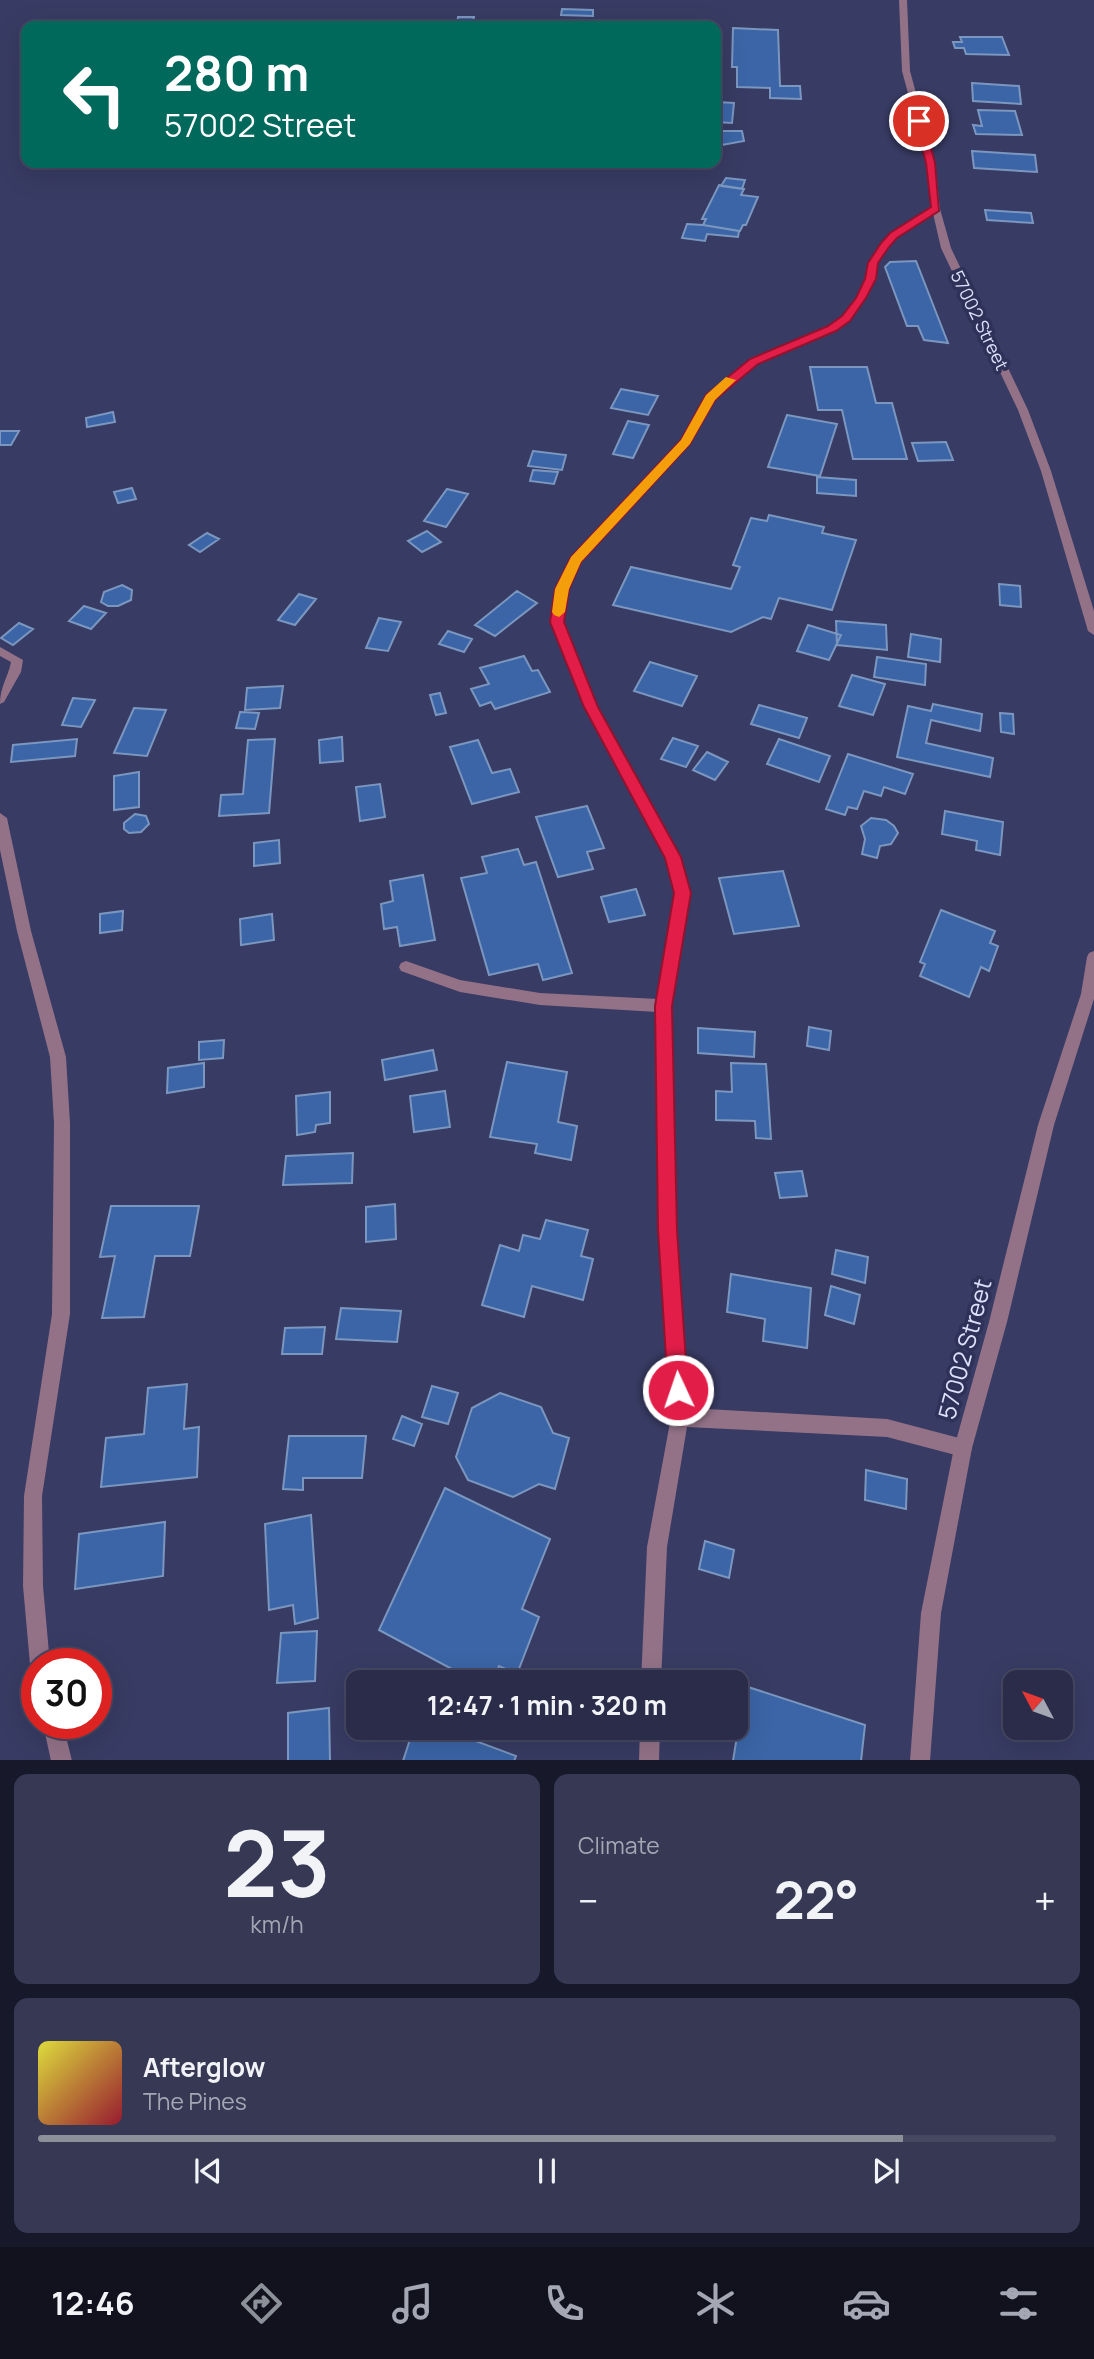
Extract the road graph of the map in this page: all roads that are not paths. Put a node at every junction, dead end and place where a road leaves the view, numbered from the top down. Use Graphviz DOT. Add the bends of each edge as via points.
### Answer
graph roads {
  1 [pos="903,0"];
  2 [pos="936,209"];
  3 [pos="1094,631"];
  4 [pos="0,651"];
  5 [pos="0,699"];
  6 [pos="0,818"];
  7 [pos="1094,957"];
  8 [pos="405,967"];
  9 [pos="664,1006"];
  10 [pos="680,1416"];
  11 [pos="962,1448"];
  12 [pos="39,1648"];
  13 [pos="652,1670"];
  14 [pos="57,1739"];
  15 [pos="650,1740"];
  16 [pos="62,1760"];
  17 [pos="649,1760"];
  18 [pos="920,1760"];
  1 -- 2 [label="street, 57002 Street" via="905,71 931,163"];
  2 -- 3 [label="street, 57002 Street" via="946,247 1037,447"];
  2 -- 9 [label="street" via="884,245 861,298 846,319 754,362 710,398 686,442 575,560 562,589 557,622 562,635 591,707 673,857 682,893"];
  4 -- 5 [label="street" via="18,660"];
  6 -- 12 [label="street" via="58,1058 62,1123 61,1314 33,1496"];
  7 -- 11 [label="street, 57002 Street" via="1088,994 1046,1125"];
  8 -- 9 [label="street" via="460,986 513,995"];
  9 -- 10 [label="street" via="668,1230"];
  10 -- 11 [label="street" via="887,1429"];
  10 -- 13 [label="street" via="657,1546"];
  11 -- 18 [label="street, 57002 Street" via="931,1613"];
  14 -- 16 [label="street"];
  15 -- 17 [label="street"];
}
